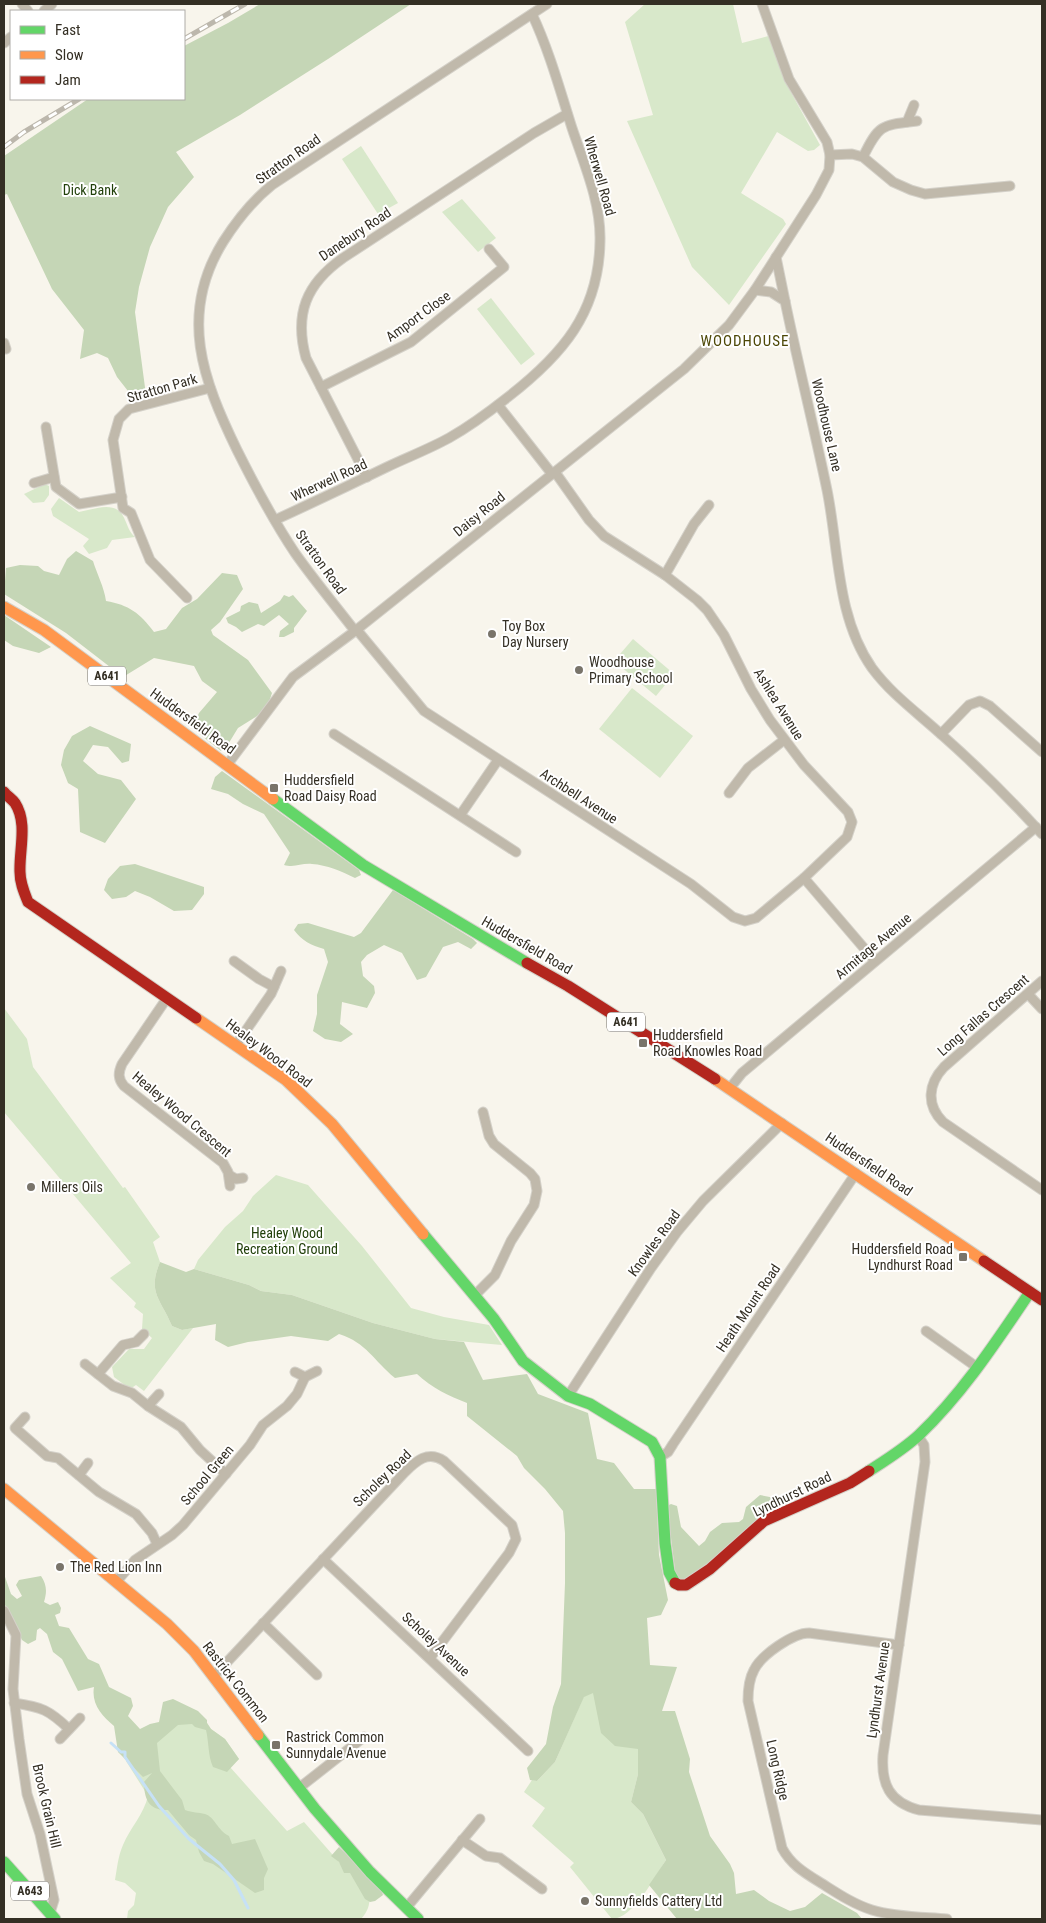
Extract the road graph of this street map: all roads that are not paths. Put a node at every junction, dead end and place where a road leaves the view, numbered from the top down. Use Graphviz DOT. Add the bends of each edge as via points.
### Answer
graph roads {
  1 [pos="547,4"];
  2 [pos="762,4"];
  3 [pos="532,14"];
  4 [pos="914,105"];
  5 [pos="567,114"];
  6 [pos="917,121"];
  7 [pos="907,122"];
  8 [pos="830,155"];
  9 [pos="863,157"];
  10 [pos="1010,186"];
  11 [pos="489,249"];
  12 [pos="776,257"];
  13 [pos="755,290"];
  14 [pos="785,301"];
  15 [pos="321,387"];
  16 [pos="210,388"];
  17 [pos="498,405"];
  18 [pos="46,427"];
  19 [pos="553,473"];
  20 [pos="54,477"];
  21 [pos="367,477"];
  22 [pos="34,483"];
  23 [pos="122,497"];
  24 [pos="709,505"];
  25 [pos="275,520"];
  26 [pos="665,575"];
  27 [pos="187,598"];
  28 [pos="4,607"];
  29 [pos="356,630"];
  30 [pos="334,734"];
  31 [pos="941,734"];
  32 [pos="784,740"];
  33 [pos="1042,752"];
  34 [pos="498,760"];
  35 [pos="227,765"];
  36 [pos="4,792"];
  37 [pos="729,793"];
  38 [pos="461,814"];
  39 [pos="1036,827"];
  40 [pos="1042,834"];
  41 [pos="516,852"];
  42 [pos="804,878"];
  43 [pos="234,961"];
  44 [pos="875,961"];
  45 [pos="281,971"];
  46 [pos="1042,982"];
  47 [pos="274,986"];
  48 [pos="1028,994"];
  49 [pos="167,998"];
  50 [pos="1042,1009"];
  51 [pos="236,1045"];
  52 [pos="730,1088"];
  53 [pos="483,1112"];
  54 [pos="782,1123"];
  55 [pos="856,1172"];
  56 [pos="228,1175"];
  57 [pos="243,1178"];
  58 [pos="230,1186"];
  59 [pos="1042,1190"];
  60 [pos="1030,1292"];
  61 [pos="475,1295"];
  62 [pos="1042,1300"];
  63 [pos="926,1331"];
  64 [pos="144,1334"];
  65 [pos="85,1364"];
  66 [pos="978,1368"];
  67 [pos="317,1371"];
  68 [pos="295,1372"];
  69 [pos="98,1374"];
  70 [pos="305,1377"];
  71 [pos="159,1394"];
  72 [pos="571,1398"];
  73 [pos="148,1406"];
  74 [pos="25,1417"];
  75 [pos="918,1436"];
  76 [pos="660,1457"];
  77 [pos="88,1464"];
  78 [pos="226,1474"];
  79 [pos="79,1475"];
  80 [pos="4,1489"];
  81 [pos="157,1544"];
  82 [pos="323,1559"];
  83 [pos="117,1581"];
  84 [pos="4,1611"];
  85 [pos="263,1623"];
  86 [pos="898,1645"];
  87 [pos="430,1658"];
  88 [pos="317,1675"];
  89 [pos="213,1677"];
  90 [pos="14,1703"];
  91 [pos="80,1718"];
  92 [pos="70,1729"];
  93 [pos="364,1737"];
  94 [pos="60,1739"];
  95 [pos="528,1751"];
  96 [pos="299,1788"];
  97 [pos="480,1818"];
  98 [pos="1042,1820"];
  99 [pos="462,1840"];
  100 [pos="4,1862"];
  101 [pos="542,1889"];
  102 [pos="406,1907"];
  103 [pos="53,1916"];
  104 [pos="418,1919"];
  105 [pos="947,1919"];
  1 -- 3 [label="street, Stratton Road"];
  2 -- 8 [label="street" via="789,79 825,138"];
  3 -- 5 [label="street, Wherwell Road"];
  3 -- 16 [label="street, Stratton Road" via="283,177 262,193 243,214 212,261 200,302 199,336 203,367"];
  4 -- 7 [label="street"];
  5 -- 15 [label="street, Danebury Road" via="320,276 307,300 301,328 306,358"];
  5 -- 17 [label="street, Wherwell Road" via="597,208 600,240 596,277 584,312 564,345 548,363"];
  6 -- 7 [label="street"];
  7 -- 9 [label="street" via="881,128"];
  8 -- 9 [label="street"];
  8 -- 12 [label="street" via="824,182"];
  9 -- 10 [label="street" via="889,179 918,192 932,194"];
  11 -- 15 [label="street, Amport Close" via="504,267 411,342"];
  12 -- 13 [label="street"];
  12 -- 14 [label="street, Woodhouse Lane"];
  13 -- 14 [label="street" via="771,292"];
  13 -- 19 [label="street, Daisy Road" via="729,325 696,358"];
  14 -- 31 [label="street, Woodhouse Lane" via="828,491 841,583 853,628 871,667 890,690"];
  15 -- 21 [label="street, Danebury Road"];
  16 -- 23 [label="street, Stratton Park" via="129,409 122,415 115,427 113,440"];
  16 -- 25 [label="street, Stratton Road" via="254,484"];
  17 -- 19 [label="street"];
  17 -- 21 [label="street, Wherwell Road" via="447,439"];
  18 -- 20 [label="street"];
  19 -- 26 [label="street, Ashlea Avenue" via="600,532"];
  19 -- 29 [label="street, Daisy Road"];
  20 -- 22 [label="street"];
  20 -- 23 [label="street" via="56,487 78,504"];
  21 -- 25 [label="street, Wherwell Road"];
  23 -- 27 [label="street, Stratton Park" via="124,508 131,513 150,560"];
  24 -- 26 [label="street" via="694,524"];
  25 -- 29 [label="street, Stratton Road" via="296,554"];
  26 -- 32 [label="street, Ashlea Avenue" via="697,600 716,623 755,696"];
  28 -- 35 [label="street, Huddersfield Road / A641" via="44,630"];
  29 -- 34 [label="street, Archbell Avenue" via="418,705"];
  29 -- 35 [label="street, Daisy Road" via="293,677"];
  30 -- 38 [label="street"];
  31 -- 33 [label="street" via="969,705 980,702 990,706"];
  31 -- 39 [label="street, Woodhouse Lane"];
  32 -- 37 [label="street" via="748,768"];
  32 -- 42 [label="street, Ashlea Avenue" via="846,809 852,820 844,841"];
  34 -- 38 [label="street"];
  34 -- 42 [label="street, Archbell Avenue" via="691,884 739,920 748,920 763,913"];
  35 -- 52 [label="street, Huddersfield Road / A641" via="363,864 574,989"];
  36 -- 49 [label="street, Healey Wood Road" via="20,812 19,875 28,902"];
  38 -- 41 [label="street"];
  39 -- 40 [label="street, Woodhouse Lane"];
  39 -- 44 [label="street, Armitage Avenue"];
  42 -- 44 [label="street"];
  43 -- 47 [label="street"];
  44 -- 52 [label="street, Armitage Avenue" via="742,1073"];
  45 -- 47 [label="street"];
  46 -- 48 [label="street, Long Fallas Crescent"];
  47 -- 51 [label="street"];
  48 -- 50 [label="street"];
  48 -- 59 [label="street, Long Fallas Crescent" via="944,1067 934,1079 930,1096 934,1111 943,1122"];
  49 -- 51 [label="street, Healey Wood Road"];
  49 -- 56 [label="street, Healey Wood Crescent" via="122,1064 120,1079 124,1086 222,1164"];
  51 -- 61 [label="street, Healey Wood Road" via="286,1080 332,1124"];
  52 -- 54 [label="street, Huddersfield Road / A641"];
  53 -- 61 [label="street" via="491,1140 530,1173 537,1191 495,1276"];
  54 -- 55 [label="street, Huddersfield Road / A641"];
  54 -- 72 [label="street, Knowles Road" via="703,1201 677,1232 651,1268"];
  55 -- 60 [label="street, Huddersfield Road / A641"];
  55 -- 76 [label="street, Heath Mount Road" via="668,1452"];
  56 -- 57 [label="street, Healey Wood Crescent" via="236,1180"];
  56 -- 58 [label="street, Healey Wood Crescent"];
  60 -- 62 [label="street, Huddersfield Road / A641"];
  60 -- 66 [label="street, Lyndhurst Road"];
  61 -- 72 [label="street, Healey Wood Road" via="523,1360"];
  63 -- 66 [label="street"];
  64 -- 69 [label="street" via="136,1342 123,1345"];
  65 -- 69 [label="street"];
  66 -- 75 [label="street, Lyndhurst Road" via="950,1404"];
  67 -- 70 [label="street"];
  68 -- 70 [label="street"];
  69 -- 73 [label="street"];
  70 -- 78 [label="street, School Green" via="297,1394 287,1406 267,1420"];
  71 -- 73 [label="street"];
  72 -- 76 [label="street" via="590,1404 652,1442"];
  73 -- 78 [label="street" via="181,1427"];
  74 -- 79 [label="street" via="15,1428 47,1456 58,1458"];
  75 -- 76 [label="street, Lyndhurst Road" via="850,1483 764,1521 705,1573 683,1585 674,1582 669,1572"];
  75 -- 86 [label="street, Lyndhurst Avenue" via="924,1445 925,1462"];
  77 -- 79 [label="street"];
  78 -- 81 [label="street, School Green" via="183,1525"];
  79 -- 81 [label="street" via="99,1492 136,1514"];
  80 -- 83 [label="street, Rastrick Common"];
  81 -- 83 [label="street, School Green" via="135,1560"];
  82 -- 85 [label="street, Scholey Road"];
  82 -- 87 [label="street, Scholey Avenue"];
  82 -- 87 [label="street, Scholey Road" via="420,1458 430,1456 444,1461 512,1525 516,1539 509,1553"];
  83 -- 89 [label="street, Rastrick Common" via="167,1624 194,1651"];
  84 -- 90 [label="street, Brook Grain Hill" via="16,1635"];
  85 -- 88 [label="street"];
  85 -- 89 [label="street, Scholey Road"];
  86 -- 98 [label="street, Lyndhurst Avenue" via="882,1768 884,1780 893,1796 904,1805 920,1810"];
  86 -- 105 [label="street, Long Ridge" via="800,1634 755,1667 748,1701 782,1848 789,1860 847,1899 872,1910"];
  87 -- 95 [label="street, Scholey Avenue"];
  89 -- 96 [label="street, Rastrick Common"];
  90 -- 92 [label="street" via="54,1714"];
  90 -- 103 [label="street, Brook Grain Hill" via="28,1794 54,1900"];
  91 -- 92 [label="street"];
  92 -- 94 [label="street"];
  93 -- 96 [label="street"];
  96 -- 102 [label="street, Rastrick Common" via="370,1872"];
  97 -- 99 [label="street"];
  99 -- 101 [label="street" via="486,1856 500,1858"];
  99 -- 102 [label="street"];
  100 -- 103 [label="street, A643"];
  102 -- 104 [label="street, Rastrick Common"];
}
